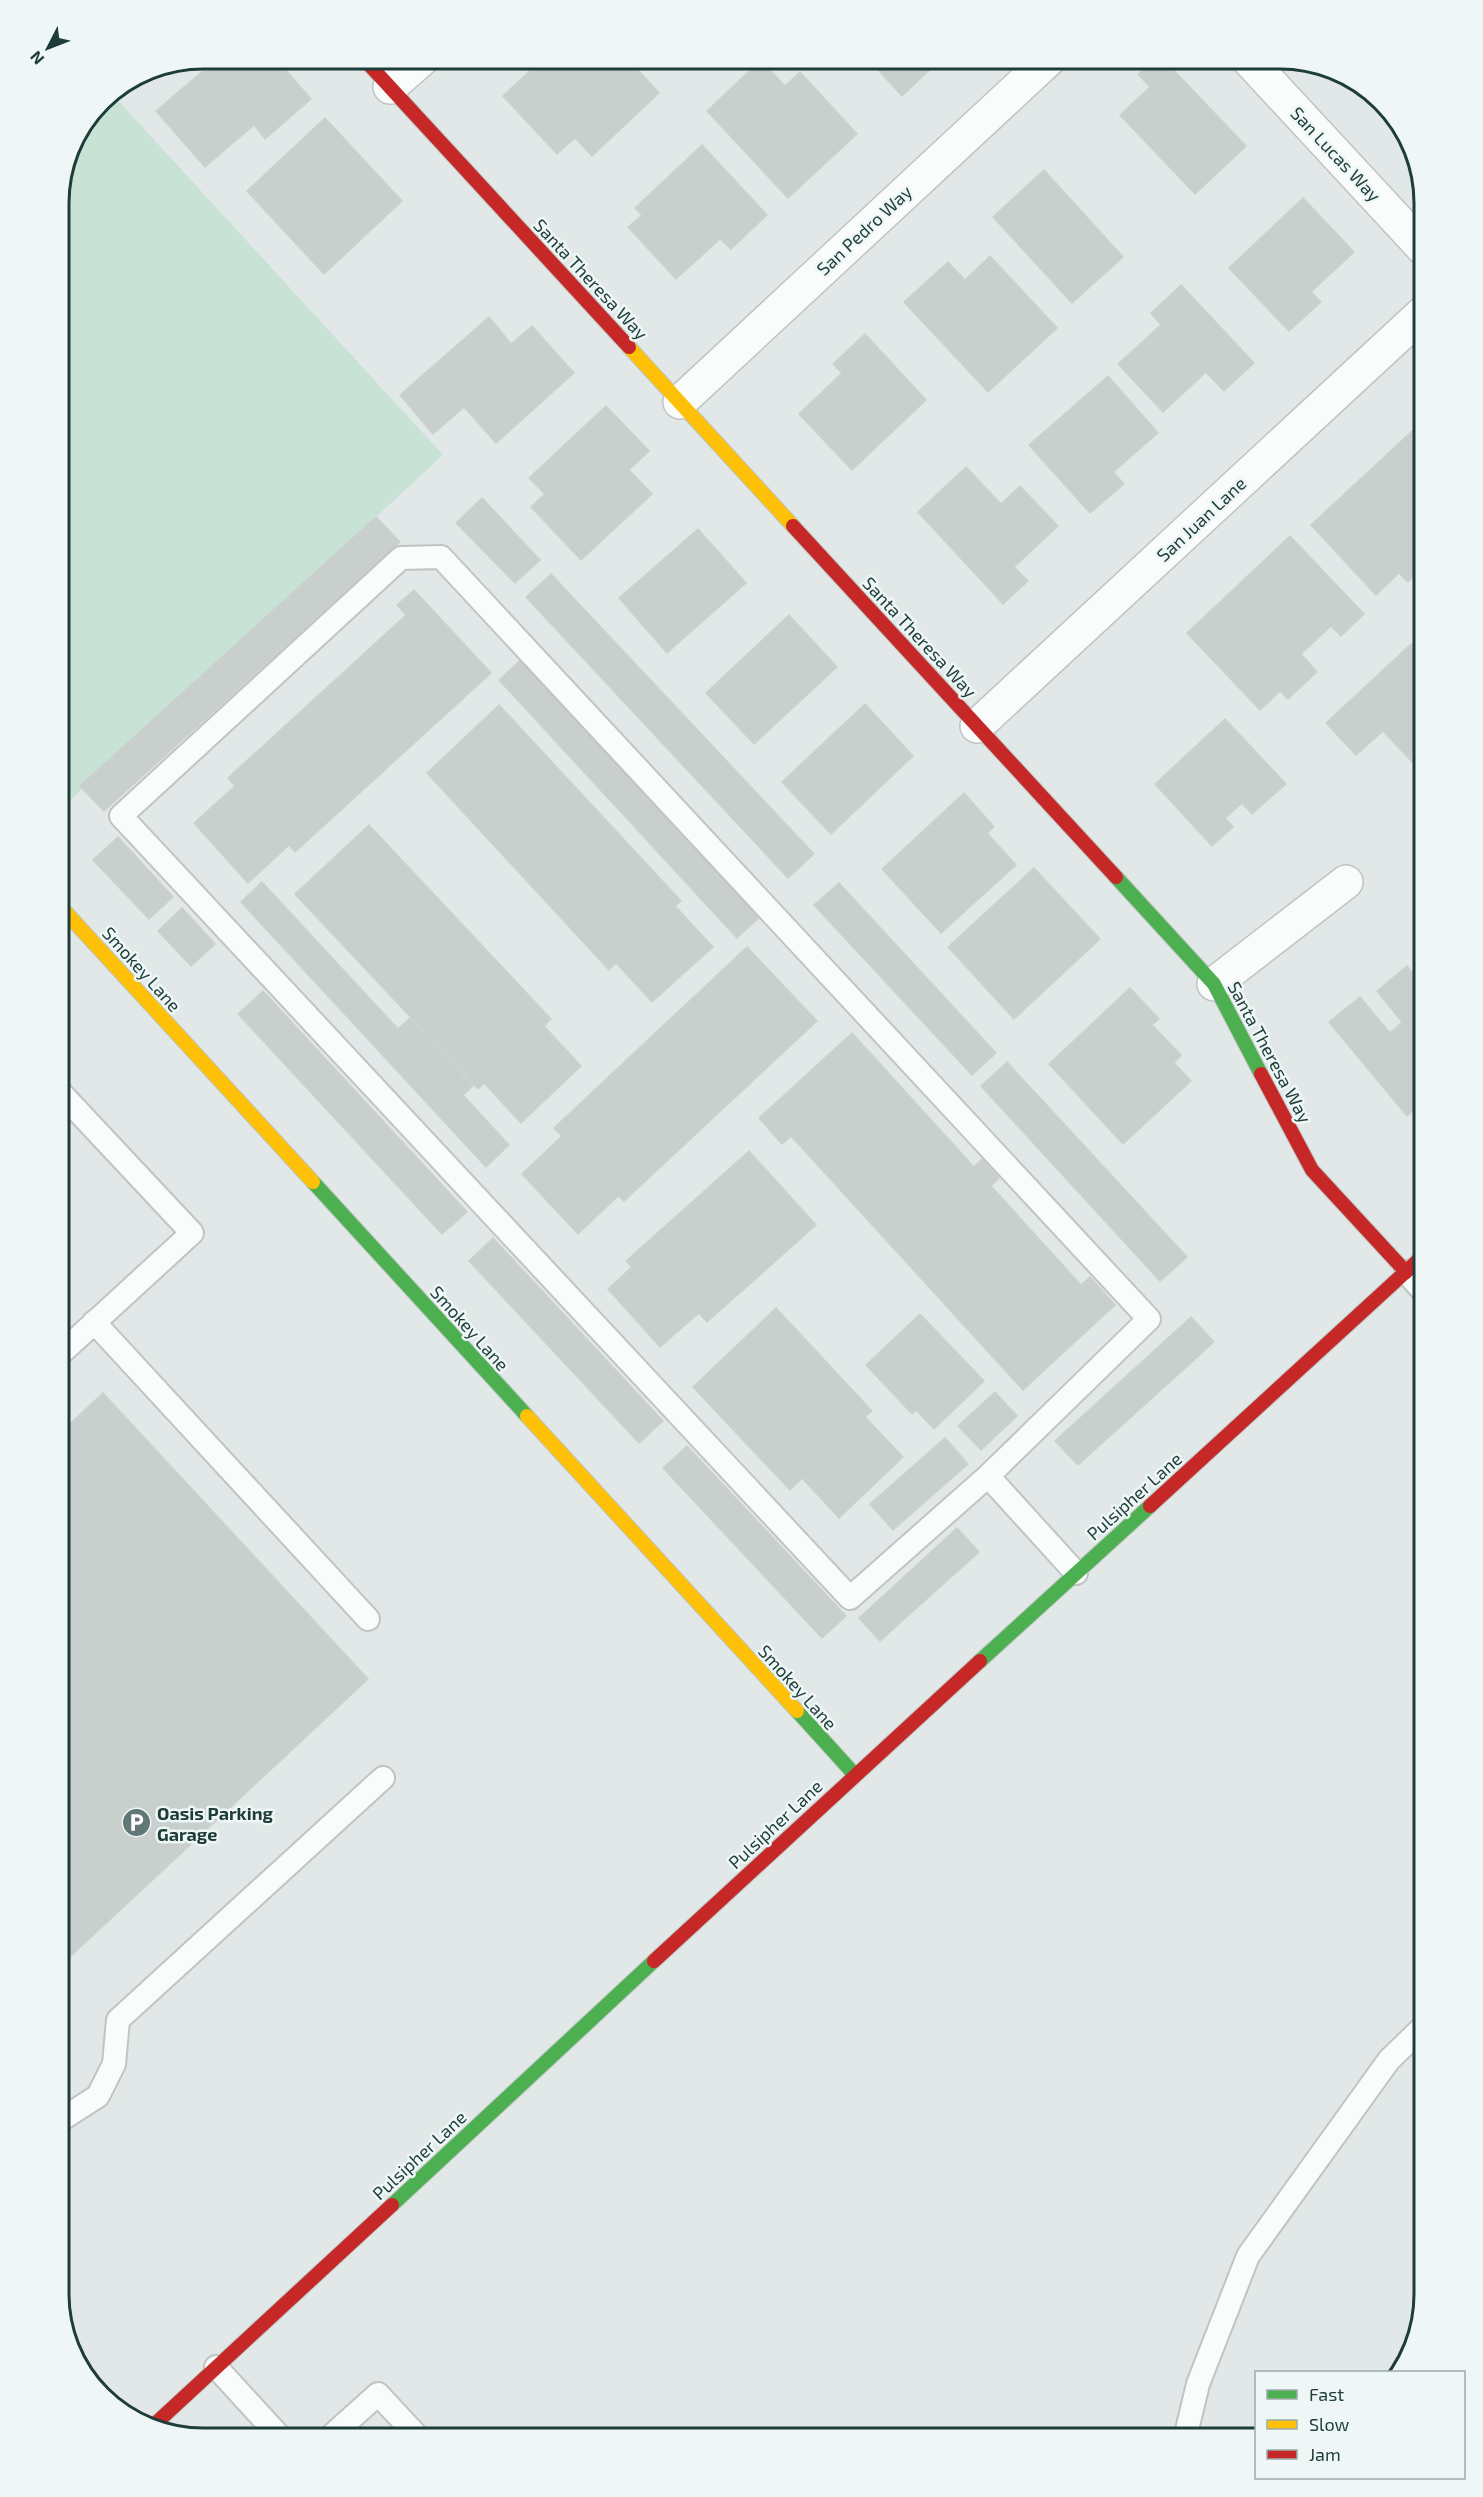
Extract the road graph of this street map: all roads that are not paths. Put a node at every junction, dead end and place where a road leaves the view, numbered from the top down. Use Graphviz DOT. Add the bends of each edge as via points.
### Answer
graph roads {
  1 [pos="374,69"];
  2 [pos="410,69"];
  3 [pos="1038,69"];
  4 [pos="1257,69"];
  5 [pos="390,87"];
  6 [pos="1414,237"];
  7 [pos="1414,322"];
  8 [pos="680,402"];
  9 [pos="977,726"];
  10 [pos="1346,882"];
  11 [pos="69,916"];
  12 [pos="1214,984"];
  13 [pos="69,1102"];
  14 [pos="1414,1265"];
  15 [pos="1406,1272"];
  16 [pos="1414,1280"];
  17 [pos="94,1322"];
  18 [pos="69,1346"];
  19 [pos="988,1476"];
  20 [pos="1076,1573"];
  21 [pos="368,1619"];
  22 [pos="855,1775"];
  23 [pos="383,1778"];
  24 [pos="1414,2036"];
  25 [pos="69,2114"];
  26 [pos="216,2367"];
  27 [pos="159,2420"];
  28 [pos="272,2428"];
  29 [pos="340,2428"];
  30 [pos="410,2428"];
  31 [pos="1187,2428"];
  1 -- 5 [label="street, Santa Theresa Way"];
  2 -- 5 [label="street"];
  3 -- 8 [label="street, San Pedro Way"];
  4 -- 6 [label="street, San Lucas Way"];
  5 -- 8 [label="street, Santa Theresa Way"];
  7 -- 9 [label="street, San Juan Lane"];
  8 -- 9 [label="street, Santa Theresa Way"];
  9 -- 12 [label="street, Santa Theresa Way"];
  10 -- 12 [label="street"];
  11 -- 22 [label="street, Smokey Lane"];
  12 -- 15 [label="street, Santa Theresa Way" via="1312,1170"];
  13 -- 17 [label="lane" via="192,1233"];
  14 -- 15 [label="street, Pulsipher Lane"];
  15 -- 16 [label="lane"];
  15 -- 20 [label="street, Pulsipher Lane"];
  17 -- 18 [label="lane"];
  17 -- 21 [label="lane"];
  19 -- 19 [label="lane" via="850,1598 121,816 401,558 441,557 1149,1319"];
  19 -- 20 [label="lane"];
  20 -- 22 [label="street, Pulsipher Lane"];
  22 -- 26 [label="street, Pulsipher Lane"];
  23 -- 25 [label="lane" via="118,2020 114,2064 98,2096"];
  24 -- 31 [label="lane" via="1389,2060 1248,2256 1198,2384"];
  26 -- 27 [label="street, Pulsipher Lane"];
  26 -- 28 [label="lane"];
  29 -- 30 [label="lane" via="378,2394"];
}
